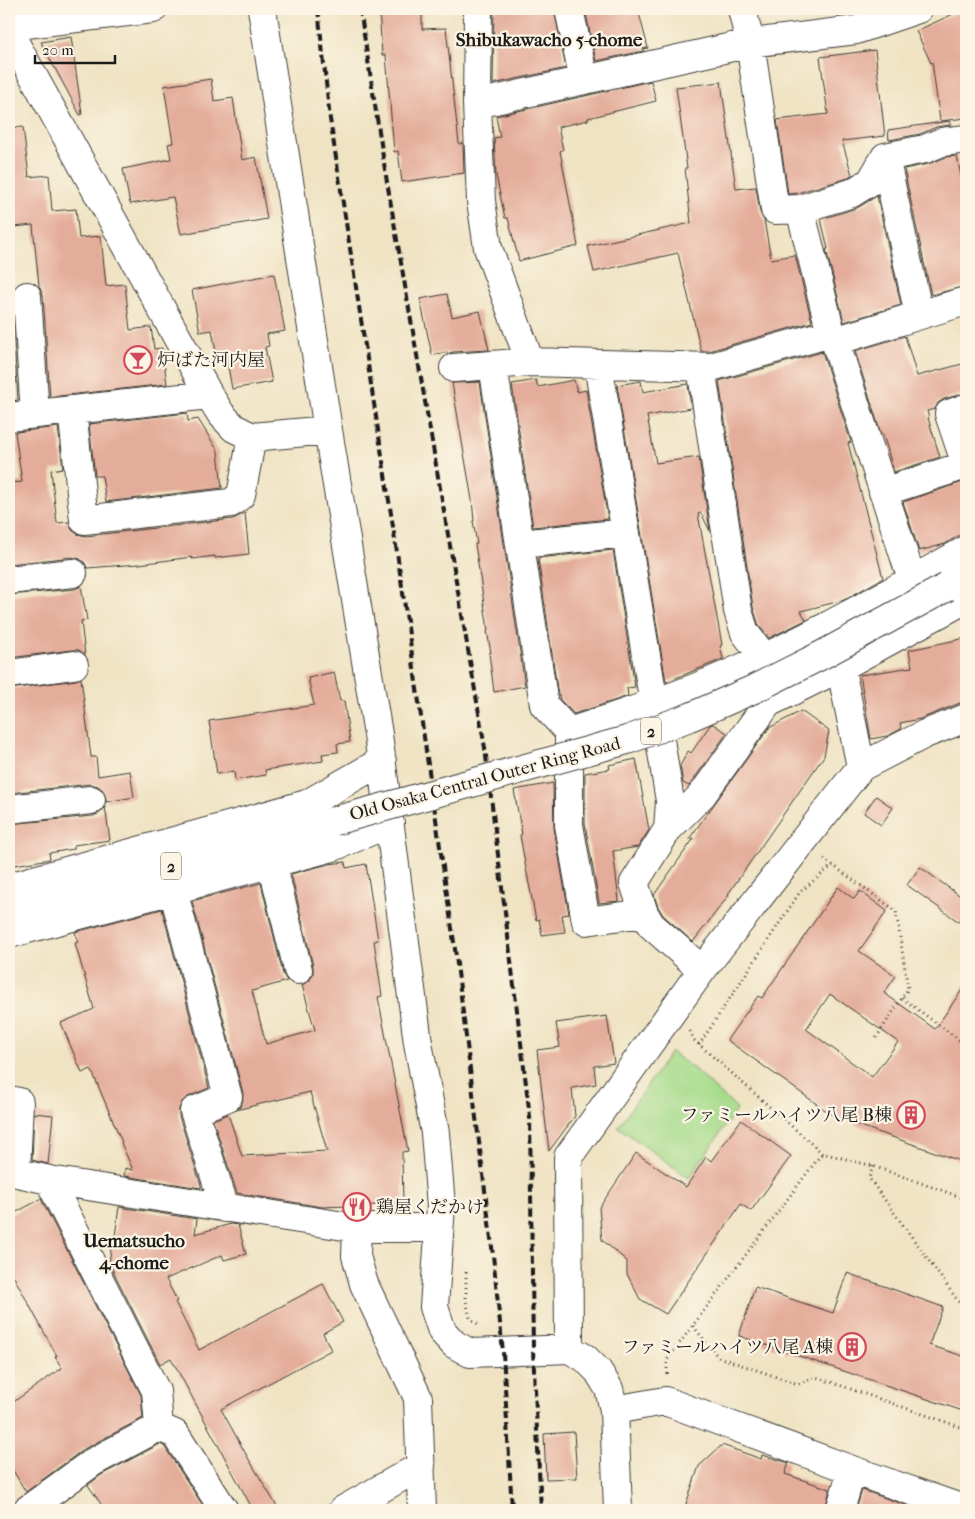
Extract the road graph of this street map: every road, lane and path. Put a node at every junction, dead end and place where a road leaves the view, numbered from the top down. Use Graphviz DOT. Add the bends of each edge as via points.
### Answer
graph roads {
  1 [pos="153,9"];
  2 [pos="262,9"];
  3 [pos="478,9"];
  4 [pos="569,9"];
  5 [pos="742,9"];
  6 [pos="918,9"];
  7 [pos="9,26"];
  8 [pos="9,32"];
  9 [pos="750,43"];
  10 [pos="584,80"];
  11 [pos="477,104"];
  12 [pos="966,139"];
  13 [pos="885,157"];
  14 [pos="800,209"];
  15 [pos="28,296"];
  16 [pos="966,301"];
  17 [pos="919,316"];
  18 [pos="833,337"];
  19 [pos="530,362"];
  20 [pos="598,364"];
  21 [pos="493,365"];
  22 [pos="701,367"];
  23 [pos="454,368"];
  24 [pos="209,395"];
  25 [pos="966,408"];
  26 [pos="72,410"];
  27 [pos="22,415"];
  28 [pos="328,430"];
  29 [pos="252,437"];
  30 [pos="883,492"];
  31 [pos="626,533"];
  32 [pos="520,544"];
  33 [pos="966,550"];
  34 [pos="73,573"];
  35 [pos="9,580"];
  36 [pos="912,580"];
  37 [pos="960,588"];
  38 [pos="831,624"];
  39 [pos="764,657"];
  40 [pos="74,665"];
  41 [pos="841,667"];
  42 [pos="9,674"];
  43 [pos="768,703"];
  44 [pos="654,704"];
  45 [pos="966,718"];
  46 [pos="569,732"];
  47 [pos="382,761"];
  48 [pos="861,767"];
  49 [pos="91,800"];
  50 [pos="9,809"];
  51 [pos="390,823"];
  52 [pos="668,829"];
  53 [pos="802,842"];
  54 [pos="272,863"];
  55 [pos="833,865"];
  56 [pos="9,888"];
  57 [pos="173,890"];
  58 [pos="9,911"];
  59 [pos="644,913"];
  60 [pos="9,934"];
  61 [pos="298,970"];
  62 [pos="702,970"];
  63 [pos="902,998"];
  64 [pos="876,1038"];
  65 [pos="694,1040"];
  66 [pos="699,1045"];
  67 [pos="966,1045"];
  68 [pos="9,1100"];
  69 [pos="822,1153"];
  70 [pos="873,1166"];
  71 [pos="12,1172"];
  72 [pos="49,1180"];
  73 [pos="966,1199"];
  74 [pos="225,1208"];
  75 [pos="357,1228"];
  76 [pos="439,1228"];
  77 [pos="966,1312"];
  78 [pos="693,1326"];
  79 [pos="568,1349"];
  80 [pos="665,1401"];
  81 [pos="614,1410"];
  82 [pos="159,1427"];
  83 [pos="966,1429"];
  84 [pos="421,1466"];
  85 [pos="852,1470"];
  86 [pos="9,1506"];
  87 [pos="13,1510"];
  88 [pos="28,1510"];
  89 [pos="224,1510"];
  90 [pos="343,1510"];
  91 [pos="422,1510"];
  92 [pos="618,1510"];
  93 [pos="840,1510"];
  94 [pos="966,1510"];
  1 -- 7 [label="street"];
  2 -- 28 [label="street"];
  3 -- 11 [label="street"];
  4 -- 10 [label="street"];
  5 -- 9 [label="street"];
  6 -- 9 [label="street" via="856,30"];
  8 -- 24 [label="street"];
  9 -- 10 [label="street"];
  9 -- 14 [label="street" via="776,210"];
  10 -- 11 [label="street"];
  11 -- 19 [label="street" via="481,201 488,248"];
  12 -- 13 [label="street"];
  13 -- 14 [label="street" via="871,180 852,193"];
  13 -- 17 [label="street"];
  14 -- 18 [label="street"];
  15 -- 27 [label="street"];
  16 -- 17 [label="street"];
  17 -- 18 [label="street"];
  18 -- 22 [label="street"];
  18 -- 30 [label="street"];
  19 -- 20 [label="street"];
  19 -- 21 [label="street"];
  20 -- 22 [label="street"];
  20 -- 31 [label="street"];
  21 -- 23 [label="street"];
  21 -- 32 [label="street"];
  22 -- 39 [label="street" via="738,611 746,633"];
  24 -- 26 [label="street"];
  24 -- 29 [label="street" via="234,428"];
  25 -- 30 [label="street" via="949,414 966,465"];
  26 -- 27 [label="street"];
  26 -- 29 [label="street" via="84,520 230,503 241,496"];
  28 -- 29 [label="street"];
  28 -- 47 [label="street"];
  30 -- 36 [label="street"];
  31 -- 32 [label="street"];
  31 -- 44 [label="street"];
  32 -- 46 [label="street" via="544,705"];
  33 -- 36 [label="street"];
  34 -- 35 [label="street"];
  36 -- 38 [label="street"];
  37 -- 41 [label="street"];
  37 -- 58 [label="street, Old Osaka Central Outer Ring Road / 2, bridge" via="754,689 627,740"];
  38 -- 39 [label="street"];
  38 -- 41 [label="street"];
  39 -- 43 [label="street"];
  39 -- 44 [label="street"];
  40 -- 42 [label="street"];
  41 -- 43 [label="street"];
  41 -- 48 [label="street"];
  43 -- 52 [label="street" via="702,795"];
  44 -- 46 [label="street"];
  44 -- 52 [label="street" via="670,801"];
  45 -- 48 [label="street" via="925,734"];
  46 -- 59 [label="street" via="569,825 586,921"];
  47 -- 51 [label="street"];
  47 -- 56 [label="street" via="307,804"];
  48 -- 53 [label="street"];
  49 -- 50 [label="street"];
  51 -- 54 [label="street" via="333,847"];
  51 -- 76 [label="street" via="418,1043 435,1133 441,1206"];
  52 -- 59 [label="street" via="634,883"];
  53 -- 55 [label="path"];
  53 -- 62 [label="street"];
  54 -- 57 [label="street"];
  54 -- 61 [label="street"];
  55 -- 63 [label="path" via="896,911 908,989"];
  55 -- 66 [label="path" via="800,892"];
  57 -- 60 [label="street"];
  57 -- 74 [label="street" via="228,1097 194,1111"];
  59 -- 62 [label="street" via="651,926"];
  62 -- 79 [label="street" via="568,1157"];
  63 -- 64 [label="path"];
  63 -- 67 [label="path"];
  65 -- 66 [label="path"];
  66 -- 69 [label="path"];
  68 -- 71 [label="street" via="19,1102"];
  69 -- 70 [label="path"];
  69 -- 78 [label="path"];
  70 -- 73 [label="path"];
  70 -- 77 [label="path" via="869,1178"];
  71 -- 72 [label="street"];
  72 -- 74 [label="street"];
  72 -- 82 [label="street" via="156,1390"];
  74 -- 75 [label="street"];
  75 -- 76 [label="street"];
  75 -- 84 [label="street" via="356,1256 364,1284 418,1398"];
  76 -- 79 [label="street" via="434,1307 442,1331 454,1344 470,1353"];
  78 -- 80 [label="path" via="667,1360"];
  78 -- 83 [label="path" via="718,1357 798,1384 816,1377"];
  79 -- 81 [label="street" via="585,1358 598,1371 609,1389"];
  80 -- 81 [label="street"];
  80 -- 85 [label="street"];
  81 -- 92 [label="street"];
  82 -- 88 [label="street" via="92,1462"];
  82 -- 89 [label="street" via="175,1434"];
  84 -- 90 [label="street"];
  84 -- 91 [label="street"];
  85 -- 93 [label="street"];
  85 -- 94 [label="street"];
  86 -- 87 [label="street"];
}
